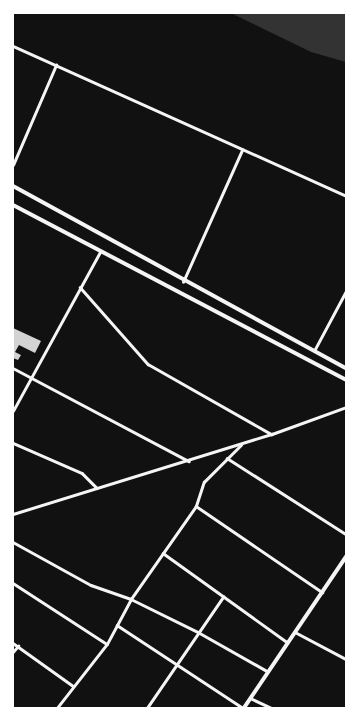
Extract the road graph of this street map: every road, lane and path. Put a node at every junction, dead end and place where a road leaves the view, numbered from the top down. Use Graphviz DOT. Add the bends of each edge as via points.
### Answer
graph roads {
  1 [pos="13,46"];
  2 [pos="56,65"];
  3 [pos="242,150"];
  4 [pos="13,166"];
  5 [pos="13,186"];
  6 [pos="346,196"];
  7 [pos="13,205"];
  8 [pos="100,252"];
  9 [pos="183,282"];
  10 [pos="80,287"];
  11 [pos="346,291"];
  12 [pos="314,352"];
  13 [pos="13,368"];
  14 [pos="346,368"];
  15 [pos="31,378"];
  16 [pos="346,380"];
  17 [pos="346,404"];
  18 [pos="344,408"];
  19 [pos="13,411"];
  20 [pos="272,434"];
  21 [pos="13,443"];
  22 [pos="242,443"];
  23 [pos="227,458"];
  24 [pos="189,460"];
  25 [pos="97,488"];
  26 [pos="196,506"];
  27 [pos="13,514"];
  28 [pos="346,534"];
  29 [pos="13,542"];
  30 [pos="163,553"];
  31 [pos="346,557"];
  32 [pos="13,583"];
  33 [pos="322,592"];
  34 [pos="223,597"];
  35 [pos="132,599"];
  36 [pos="117,625"];
  37 [pos="198,632"];
  38 [pos="294,632"];
  39 [pos="287,642"];
  40 [pos="13,643"];
  41 [pos="107,644"];
  42 [pos="18,646"];
  43 [pos="13,652"];
  44 [pos="346,659"];
  45 [pos="177,664"];
  46 [pos="267,671"];
  47 [pos="73,686"];
  48 [pos="250,698"];
  49 [pos="57,708"];
  50 [pos="147,708"];
  51 [pos="243,708"];
  52 [pos="272,708"];
  1 -- 2 [label="street"];
  2 -- 3 [label="street"];
  2 -- 4 [label="street"];
  3 -- 6 [label="street"];
  3 -- 9 [label="street"];
  5 -- 9 [label="main road"];
  7 -- 8 [label="main road"];
  8 -- 10 [label="street"];
  8 -- 16 [label="main road"];
  9 -- 12 [label="main road"];
  10 -- 15 [label="street"];
  10 -- 20 [label="street" via="144,361"];
  11 -- 12 [label="street"];
  12 -- 14 [label="main road"];
  13 -- 15 [label="street"];
  15 -- 19 [label="street"];
  15 -- 24 [label="street"];
  17 -- 18 [label="street"];
  18 -- 20 [label="street"];
  20 -- 22 [label="street"];
  21 -- 25 [label="street" via="82,473"];
  22 -- 23 [label="street"];
  22 -- 24 [label="street"];
  23 -- 26 [label="street" via="204,482"];
  23 -- 28 [label="street"];
  24 -- 25 [label="street"];
  25 -- 27 [label="street"];
  26 -- 30 [label="street"];
  26 -- 33 [label="street"];
  29 -- 35 [label="street" via="91,585"];
  30 -- 34 [label="street"];
  30 -- 35 [label="street"];
  31 -- 33 [label="street"];
  32 -- 41 [label="street"];
  33 -- 38 [label="street"];
  34 -- 37 [label="street"];
  34 -- 39 [label="street"];
  35 -- 36 [label="street"];
  35 -- 37 [label="street"];
  36 -- 41 [label="street"];
  36 -- 45 [label="street"];
  37 -- 45 [label="street"];
  37 -- 46 [label="street"];
  38 -- 39 [label="street"];
  38 -- 44 [label="street"];
  39 -- 46 [label="street"];
  40 -- 42 [label="street"];
  41 -- 47 [label="street"];
  42 -- 43 [label="street"];
  42 -- 47 [label="street"];
  45 -- 50 [label="street"];
  45 -- 51 [label="street"];
  46 -- 48 [label="street"];
  47 -- 49 [label="street"];
  48 -- 51 [label="street"];
  48 -- 52 [label="street"];
}
